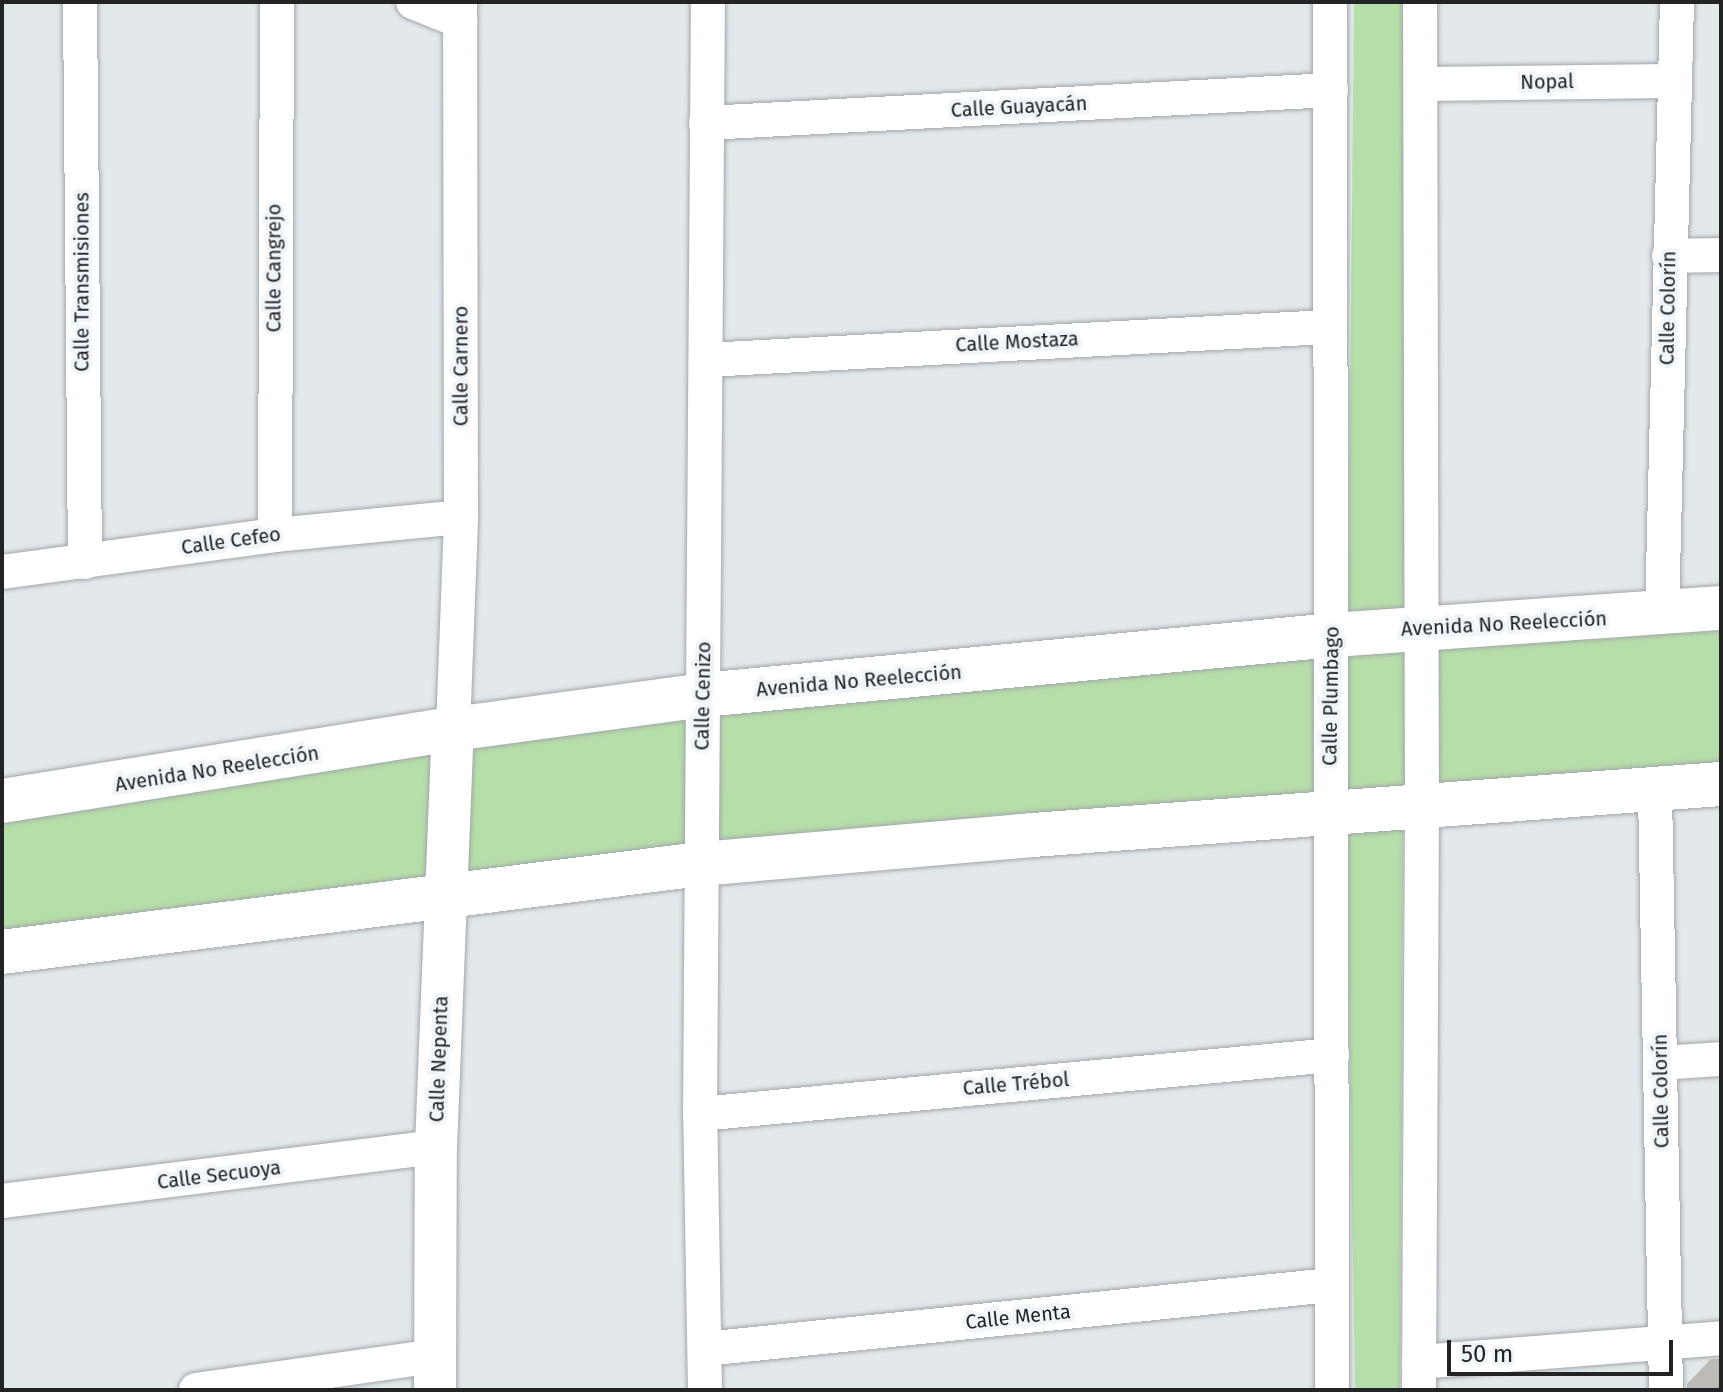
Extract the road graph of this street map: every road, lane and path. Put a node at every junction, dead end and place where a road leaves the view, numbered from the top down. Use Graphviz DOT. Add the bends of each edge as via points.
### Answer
graph roads {
  1 [pos="80,2"];
  2 [pos="277,2"];
  3 [pos="413,2"];
  4 [pos="708,2"];
  5 [pos="1330,2"];
  6 [pos="1420,2"];
  7 [pos="1677,2"];
  8 [pos="460,12"];
  9 [pos="1674,81"];
  10 [pos="1421,84"];
  11 [pos="1331,90"];
  12 [pos="706,123"];
  13 [pos="1721,255"];
  14 [pos="1669,256"];
  15 [pos="1328,327"];
  16 [pos="706,360"];
  17 [pos="461,517"];
  18 [pos="275,535"];
  19 [pos="85,562"];
  20 [pos="2,572"];
  21 [pos="1721,608"];
  22 [pos="1662,614"];
  23 [pos="1420,629"];
  24 [pos="1333,635"];
  25 [pos="703,695"];
  26 [pos="453,729"];
  27 [pos="1721,784"];
  28 [pos="1655,791"];
  29 [pos="2,801"];
  30 [pos="1422,808"];
  31 [pos="1330,816"];
  32 [pos="701,864"];
  33 [pos="445,897"];
  34 [pos="2,952"];
  35 [pos="1332,1055"];
  36 [pos="1721,1059"];
  37 [pos="1661,1063"];
  38 [pos="700,1114"];
  39 [pos="436,1147"];
  40 [pos="2,1201"];
  41 [pos="1331,1285"];
  42 [pos="1721,1338"];
  43 [pos="1667,1341"];
  44 [pos="705,1349"];
  45 [pos="435,1373"];
  46 [pos="1419,1376"];
  47 [pos="196,1390"];
  48 [pos="705,1390"];
  49 [pos="1332,1390"];
  50 [pos="1666,1390"];
  1 -- 19 [label="street, Calle Transmisiones"];
  2 -- 18 [label="street, Calle Cangrejo"];
  3 -- 8 [label="street"];
  4 -- 12 [label="street, Calle Cenizo"];
  5 -- 11 [label="street, Calle Plumbago"];
  6 -- 10 [label="street"];
  7 -- 9 [label="street, Calle Colorín"];
  8 -- 17 [label="street, Calle Carnero"];
  9 -- 10 [label="street, Nopal"];
  9 -- 14 [label="street, Calle Colorín"];
  10 -- 23 [label="street"];
  11 -- 12 [label="street, Calle Guayacán"];
  11 -- 15 [label="street, Calle Plumbago"];
  12 -- 16 [label="street, Calle Cenizo"];
  13 -- 14 [label="street"];
  14 -- 22 [label="street, Calle Colorín"];
  15 -- 16 [label="street, Calle Mostaza"];
  15 -- 24 [label="street, Calle Plumbago"];
  16 -- 25 [label="street, Calle Cenizo"];
  17 -- 18 [label="street, Calle Cefeo"];
  17 -- 26 [label="street, Calle Carnero"];
  18 -- 19 [label="street, Calle Cefeo"];
  19 -- 20 [label="street, Calle Cefeo"];
  21 -- 22 [label="main road, Avenida No Reelección"];
  22 -- 23 [label="main road, Avenida No Reelección"];
  23 -- 24 [label="main road, Avenida No Reelección"];
  23 -- 30 [label="street"];
  24 -- 25 [label="main road, Avenida No Reelección"];
  24 -- 31 [label="street, Calle Plumbago"];
  25 -- 26 [label="main road, Avenida No Reelección"];
  25 -- 32 [label="street, Calle Cenizo"];
  26 -- 29 [label="main road, Avenida No Reelección"];
  26 -- 33 [label="street, Calle Nepenta"];
  27 -- 28 [label="main road"];
  28 -- 30 [label="main road"];
  28 -- 37 [label="street, Calle Colorín"];
  30 -- 31 [label="main road"];
  30 -- 46 [label="street"];
  31 -- 32 [label="main road"];
  31 -- 35 [label="street, Calle Plumbago"];
  32 -- 33 [label="main road"];
  32 -- 38 [label="street, Calle Cenizo"];
  33 -- 34 [label="main road"];
  33 -- 39 [label="street, Calle Nepenta"];
  35 -- 38 [label="street, Calle Trébol"];
  35 -- 41 [label="street, Calle Plumbago"];
  36 -- 37 [label="street"];
  37 -- 43 [label="street, Calle Colorín"];
  38 -- 44 [label="street, Calle Cenizo"];
  39 -- 40 [label="street, Calle Secuoya"];
  39 -- 45 [label="street, Calle Nepenta"];
  41 -- 44 [label="street, Calle Menta"];
  41 -- 49 [label="street, Calle Plumbago"];
  42 -- 43 [label="street"];
  43 -- 46 [label="street"];
  43 -- 50 [label="street, Calle Colorín"];
  44 -- 48 [label="street, Calle Cenizo"];
  45 -- 47 [label="street"];
}
